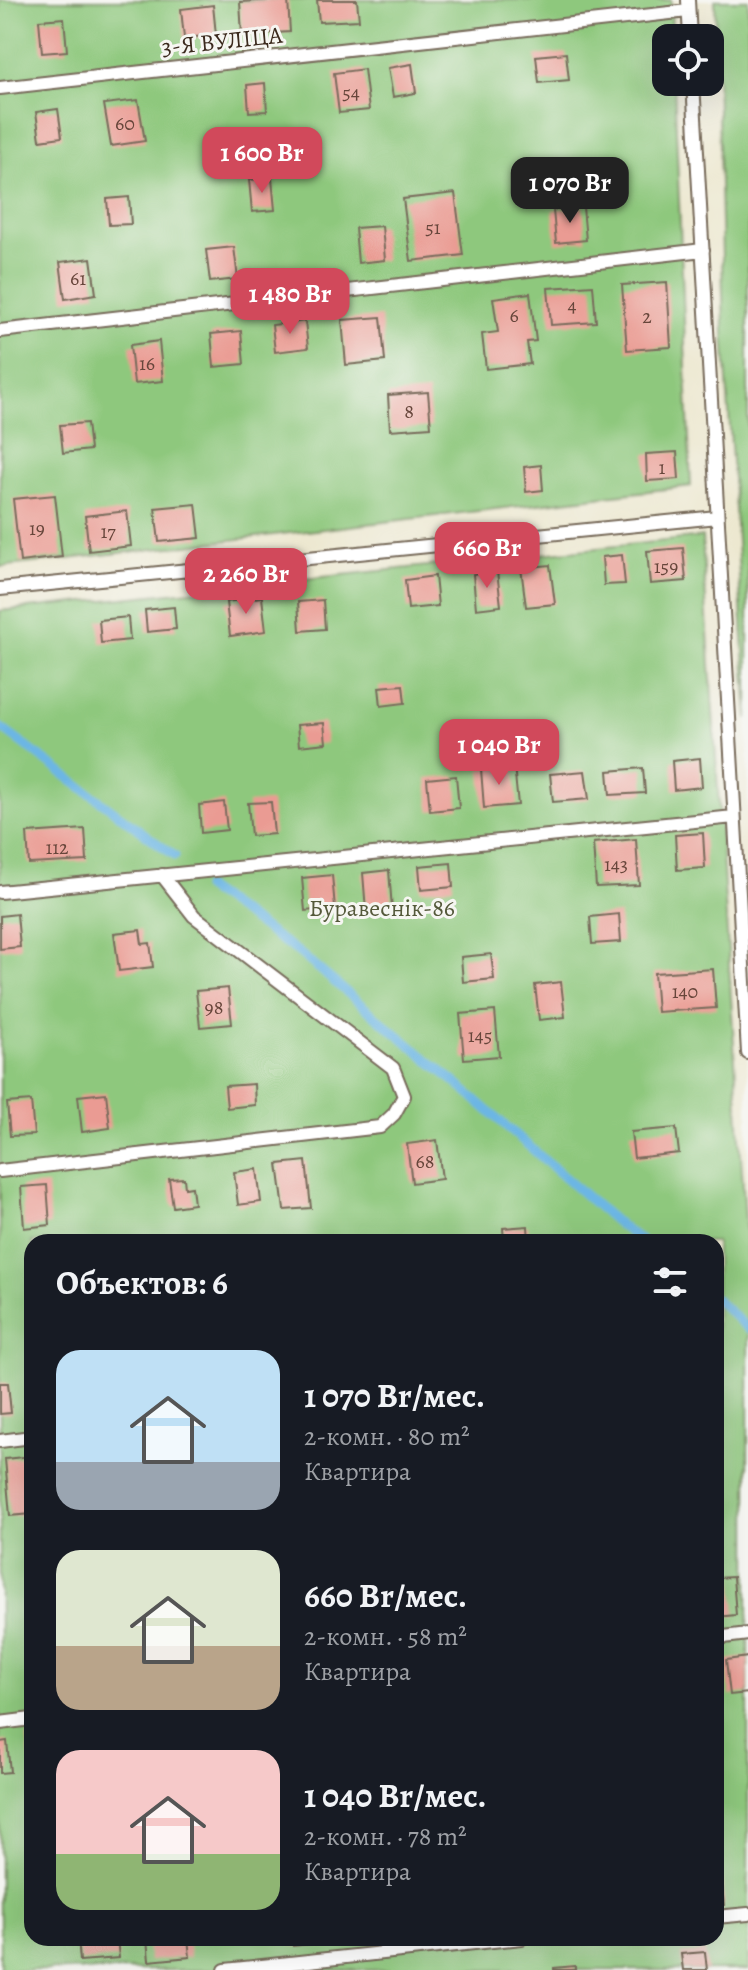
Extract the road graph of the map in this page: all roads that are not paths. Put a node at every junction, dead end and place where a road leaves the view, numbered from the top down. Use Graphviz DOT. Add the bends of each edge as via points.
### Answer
graph roads {
  1 [pos="688,5"];
  2 [pos="0,88"];
  3 [pos="694,96"];
  4 [pos="703,250"];
  5 [pos="0,331"];
  6 [pos="717,517"];
  7 [pos="0,589"];
  8 [pos="734,817"];
  9 [pos="162,875"];
  10 [pos="0,892"];
  11 [pos="748,1053"];
  12 [pos="0,1171"];
  13 [pos="24,1438"];
  14 [pos="0,1441"];
  15 [pos="748,1634"];
  16 [pos="724,1637"];
  17 [pos="24,1720"];
  18 [pos="0,1723"];
  19 [pos="748,1914"];
  20 [pos="724,1916"];
  21 [pos="448,1946"];
  22 [pos="225,1970"];
  1 -- 2 [label="lane, 3-Я ВУЛІЦА"];
  3 -- 4 [label="lane"];
  4 -- 5 [label="lane"];
  4 -- 6 [label="lane"];
  6 -- 7 [label="lane"];
  6 -- 8 [label="lane"];
  8 -- 9 [label="lane"];
  8 -- 11 [label="lane"];
  9 -- 10 [label="lane"];
  9 -- 12 [label="lane" via="194,916 393,1068 404,1096 380,1127"];
  13 -- 14 [label="lane"];
  15 -- 16 [label="lane"];
  17 -- 18 [label="lane"];
  19 -- 20 [label="lane"];
  21 -- 22 [label="lane"];
}
